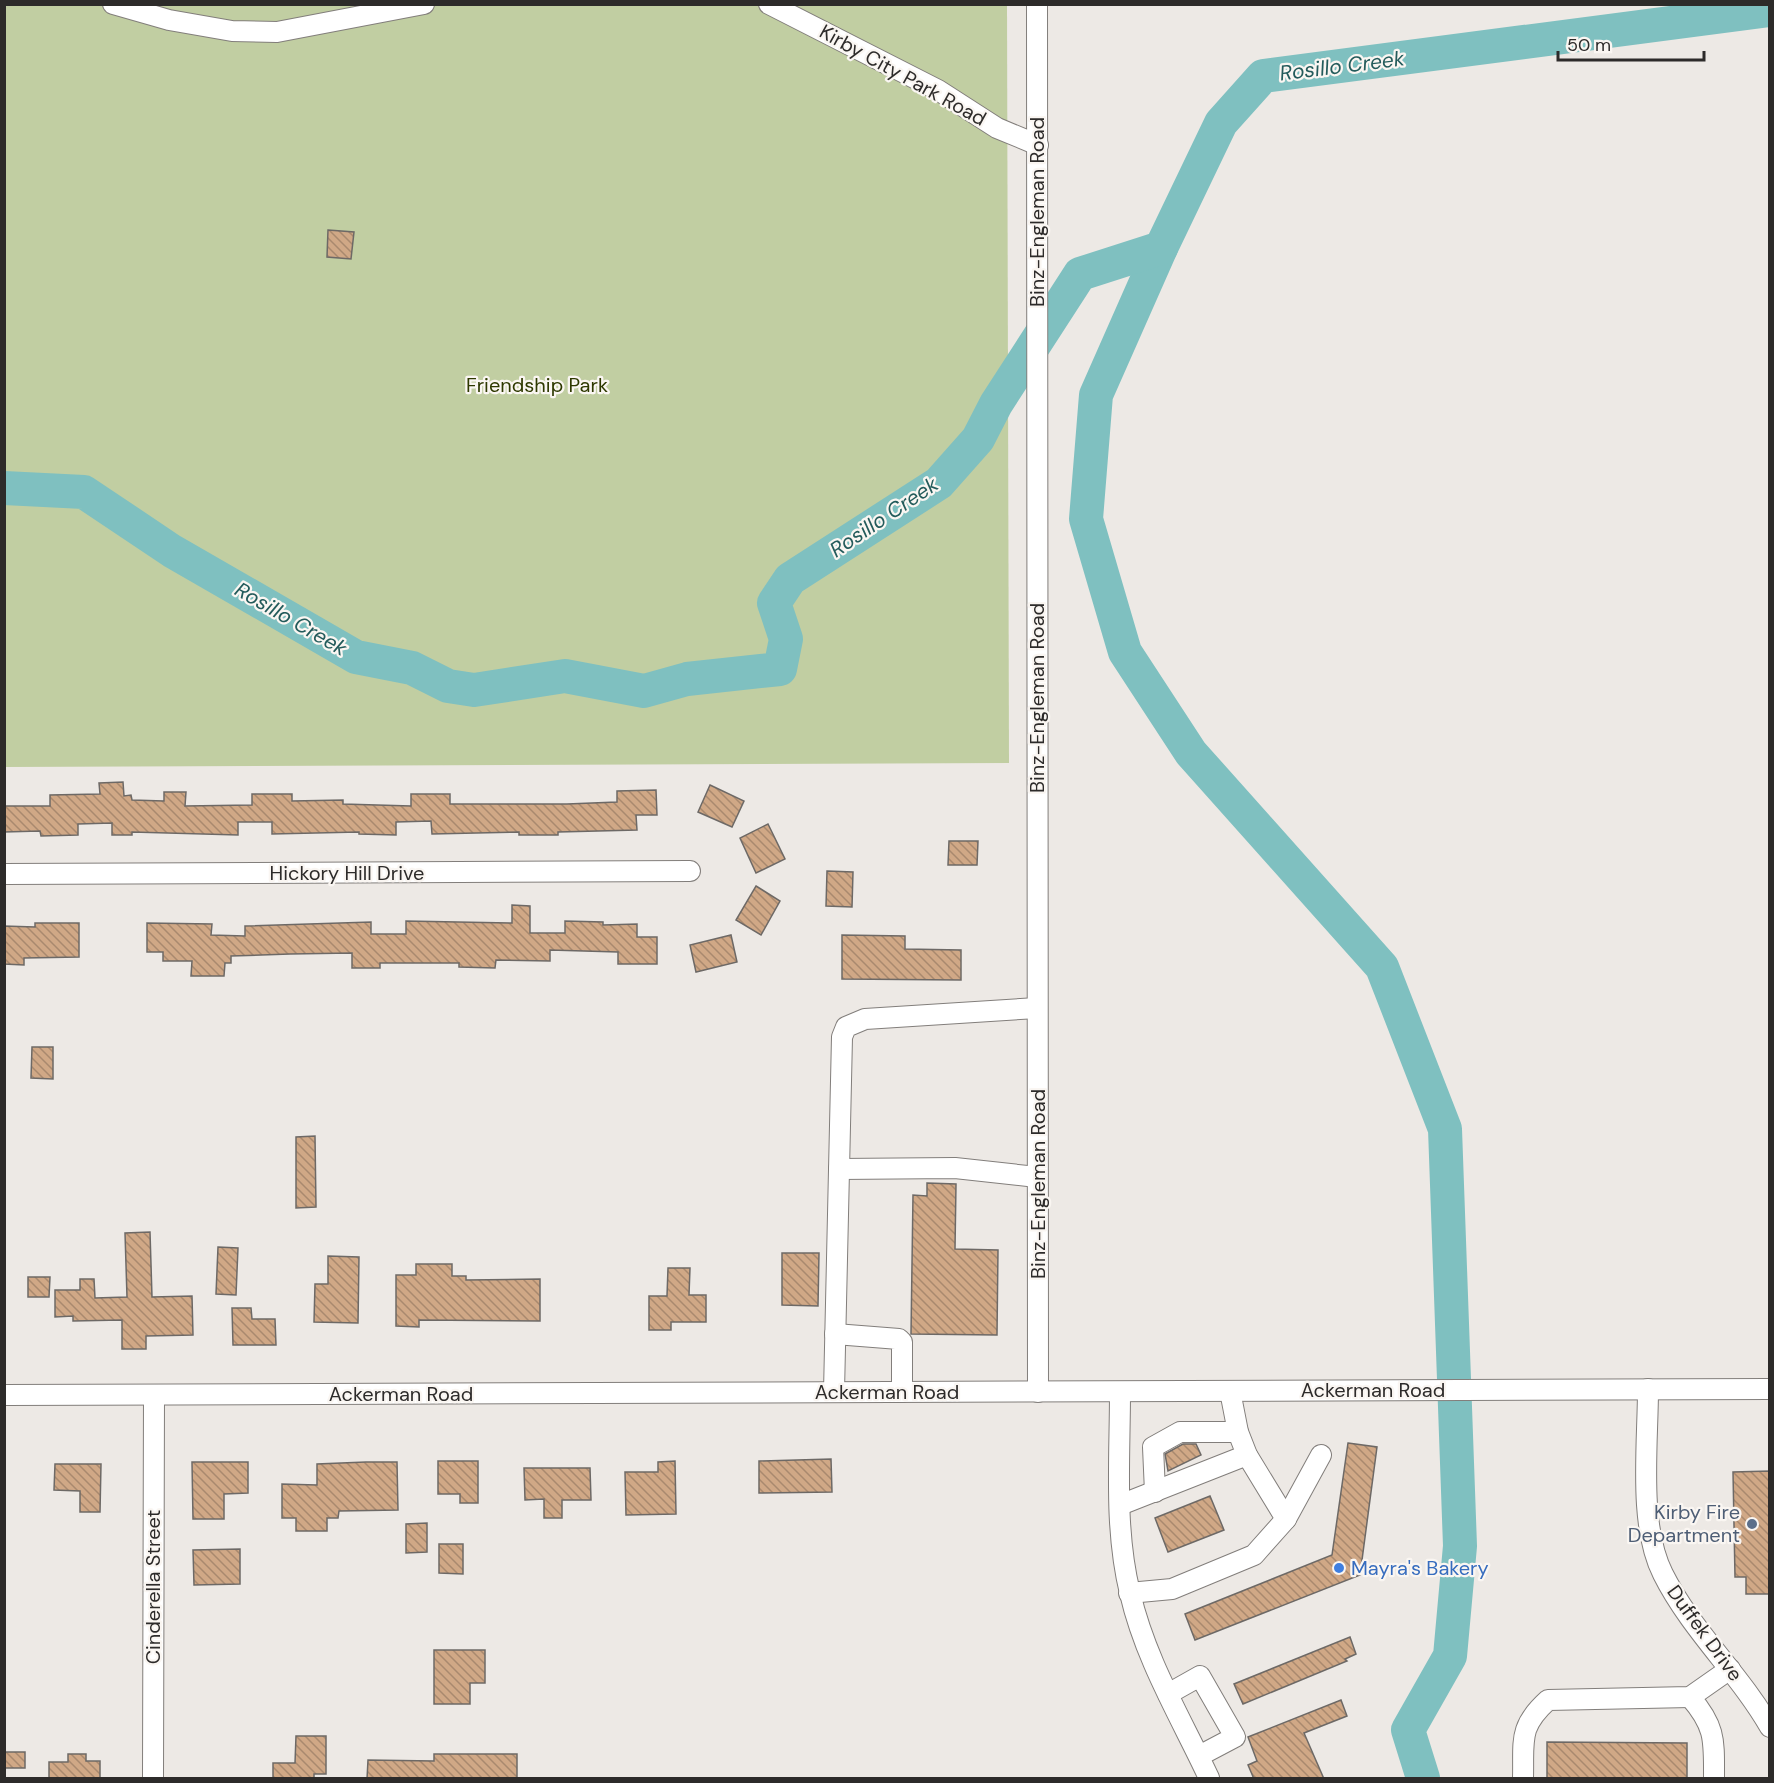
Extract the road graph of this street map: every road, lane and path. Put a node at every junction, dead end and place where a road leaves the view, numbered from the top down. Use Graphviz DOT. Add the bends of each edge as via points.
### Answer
graph roads {
  1 [pos="113,4"];
  2 [pos="424,4"];
  3 [pos="769,4"];
  4 [pos="1037,4"];
  5 [pos="1038,145"];
  6 [pos="690,871"];
  7 [pos="4,874"];
  8 [pos="1037,1008"];
  9 [pos="839,1169"];
  10 [pos="1037,1177"];
  11 [pos="835,1334"];
  12 [pos="1648,1389"];
  13 [pos="1770,1389"];
  14 [pos="1230,1391"];
  15 [pos="834,1392"];
  16 [pos="902,1392"];
  17 [pos="1038,1392"];
  18 [pos="1120,1392"];
  19 [pos="4,1395"];
  20 [pos="154,1395"];
  21 [pos="1238,1432"];
  22 [pos="1247,1455"];
  23 [pos="1321,1455"];
  24 [pos="1155,1492"];
  25 [pos="1120,1505"];
  26 [pos="1286,1519"];
  27 [pos="1129,1593"];
  28 [pos="1730,1669"];
  29 [pos="1168,1694"];
  30 [pos="1690,1697"];
  31 [pos="1770,1727"];
  32 [pos="1199,1756"];
  33 [pos="153,1779"];
  34 [pos="1209,1779"];
  35 [pos="1523,1779"];
  36 [pos="1714,1779"];
  1 -- 2 [label="street" via="168,20 232,31 277,32"];
  3 -- 5 [label="street, Kirby City Park Road" via="939,90 997,128"];
  4 -- 5 [label="street, Binz-Engleman Road"];
  5 -- 8 [label="street, Binz-Engleman Road"];
  6 -- 7 [label="street, Hickory Hill Drive"];
  8 -- 9 [label="street" via="865,1019 846,1028 842,1037"];
  8 -- 10 [label="street, Binz-Engleman Road"];
  9 -- 10 [label="street" via="955,1168"];
  9 -- 11 [label="street"];
  10 -- 17 [label="street, Binz-Engleman Road"];
  11 -- 15 [label="street"];
  11 -- 16 [label="street" via="899,1339"];
  12 -- 13 [label="street, Ackerman Road"];
  12 -- 14 [label="street, Ackerman Road"];
  12 -- 28 [label="street, Duffek Drive" via="1648,1508 1653,1543 1662,1572 1680,1603"];
  14 -- 18 [label="street, Ackerman Road"];
  14 -- 21 [label="street"];
  15 -- 16 [label="street, Ackerman Road"];
  15 -- 20 [label="street, Ackerman Road"];
  16 -- 17 [label="street, Ackerman Road"];
  17 -- 18 [label="street, Ackerman Road"];
  18 -- 25 [label="street"];
  19 -- 20 [label="street, Ackerman Road"];
  20 -- 33 [label="street, Cinderella Street"];
  21 -- 22 [label="street"];
  21 -- 24 [label="street" via="1180,1432 1153,1447"];
  22 -- 24 [label="street"];
  22 -- 26 [label="street"];
  23 -- 26 [label="street"];
  24 -- 25 [label="street"];
  25 -- 27 [label="street"];
  26 -- 27 [label="street" via="1254,1555 1172,1589"];
  27 -- 29 [label="street"];
  28 -- 30 [label="street"];
  28 -- 31 [label="street, Duffek Drive"];
  29 -- 32 [label="street"];
  29 -- 32 [label="street" via="1200,1676 1235,1737"];
  30 -- 35 [label="street" via="1548,1700 1525,1727"];
  30 -- 36 [label="street" via="1706,1716 1715,1737"];
  32 -- 34 [label="street"];
}
